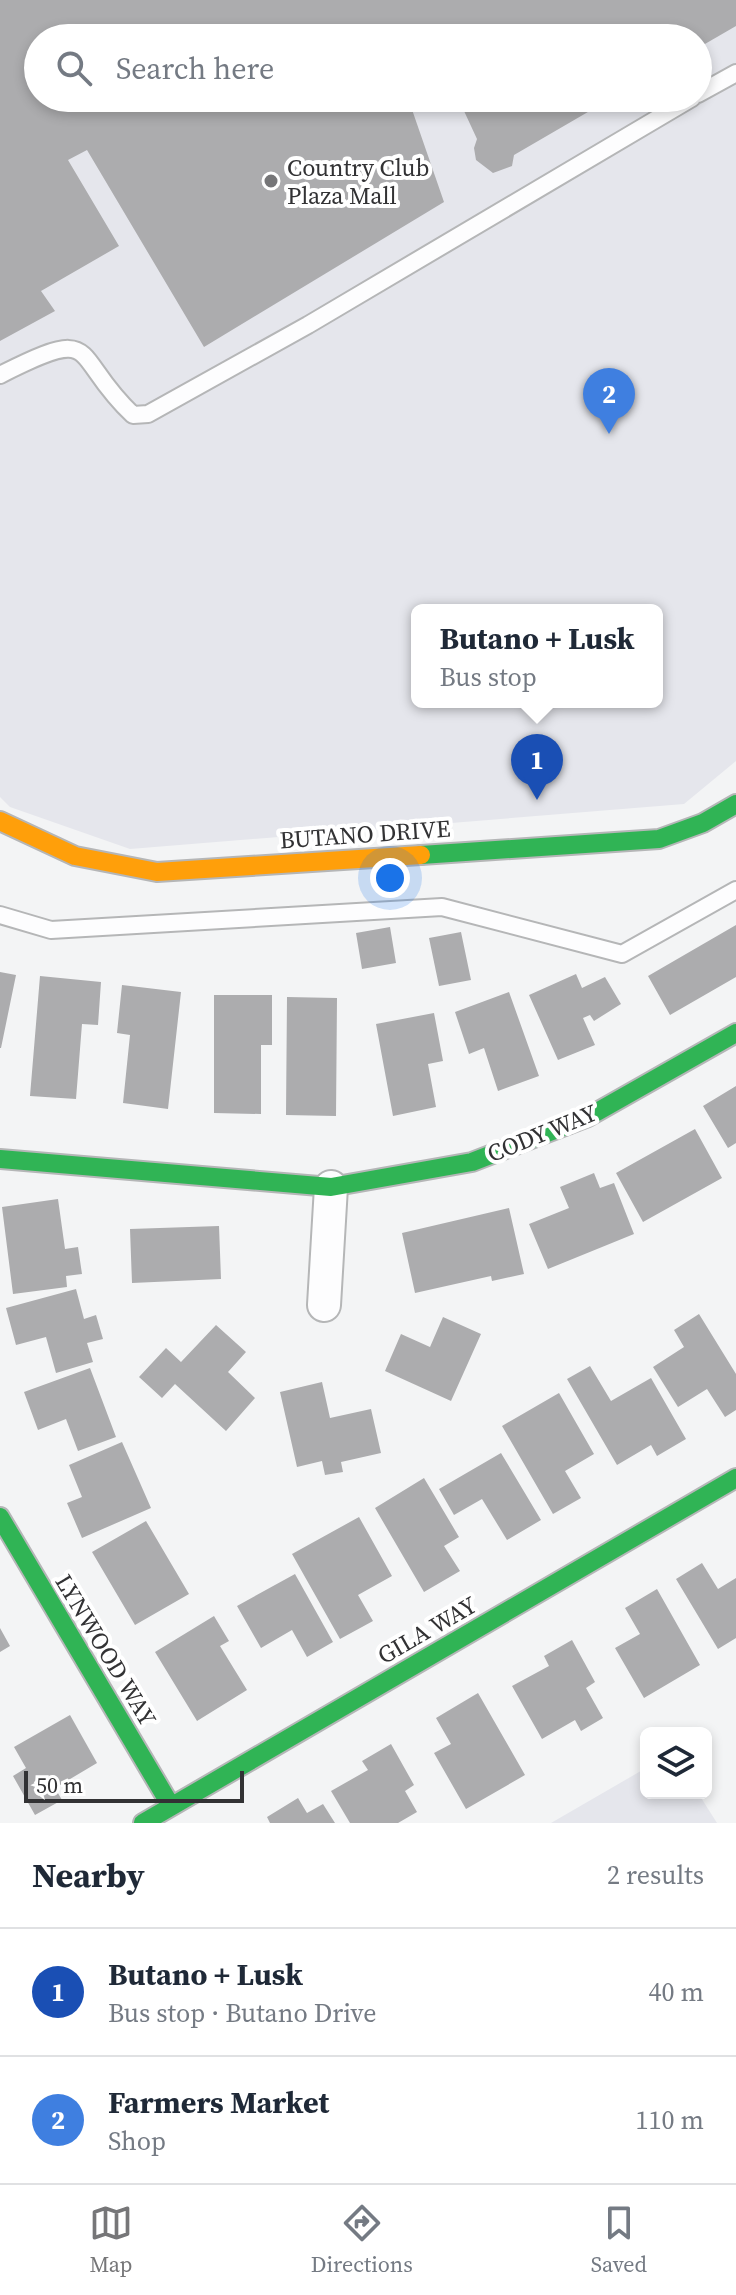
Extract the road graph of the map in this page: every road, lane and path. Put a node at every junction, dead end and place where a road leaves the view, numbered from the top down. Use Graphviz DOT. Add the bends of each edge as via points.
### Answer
graph roads {
  1 [pos="736,73"];
  2 [pos="712,86"];
  3 [pos="668,112"];
  4 [pos="0,375"];
  5 [pos="736,804"];
  6 [pos="0,821"];
  7 [pos="736,890"];
  8 [pos="0,915"];
  9 [pos="736,1033"];
  10 [pos="0,1159"];
  11 [pos="331,1187"];
  12 [pos="324,1305"];
  13 [pos="736,1478"];
  14 [pos="0,1517"];
  15 [pos="171,1806"];
  16 [pos="143,1823"];
  1 -- 2 [label="lane"];
  3 -- 4 [label="lane" via="148,414 133,415 89,356 71,347"];
  5 -- 6 [label="street, BUTANO DRIVE" via="659,839 157,872 108,867 66,854"];
  7 -- 8 [label="lane" via="622,954 442,907 51,930"];
  9 -- 11 [label="street, CODY WAY" via="588,1117 472,1162"];
  10 -- 11 [label="street, CODY WAY"];
  11 -- 12 [label="street"];
  13 -- 15 [label="street, GILA WAY"];
  14 -- 15 [label="street, LYNWOOD WAY"];
  15 -- 16 [label="street, GILA WAY"];
}
